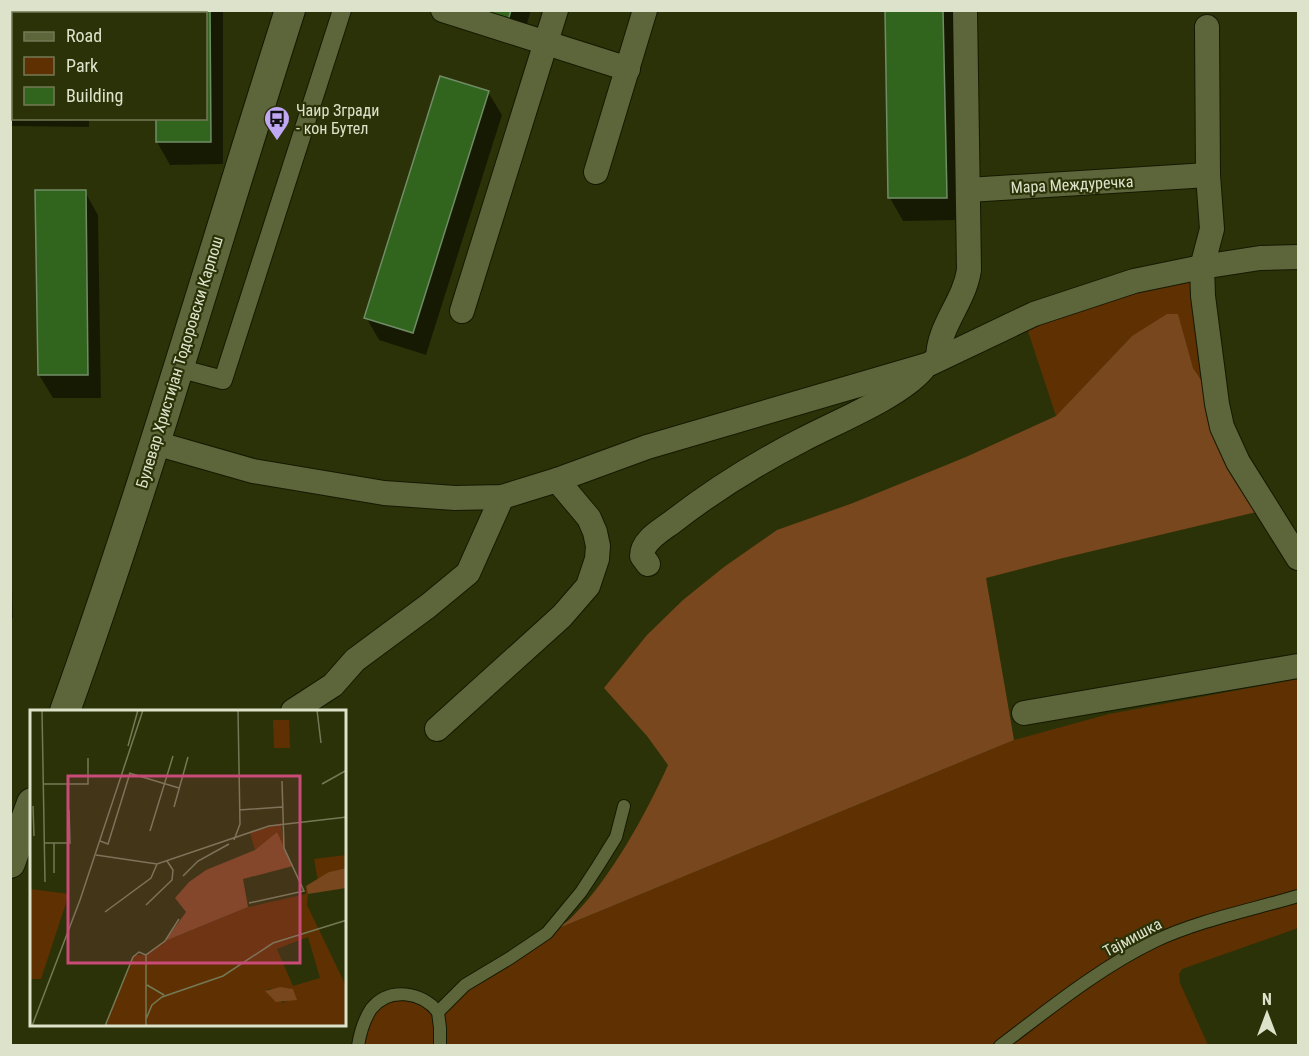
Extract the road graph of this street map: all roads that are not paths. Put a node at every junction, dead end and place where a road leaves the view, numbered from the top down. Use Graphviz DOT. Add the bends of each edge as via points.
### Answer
graph roads {
  1 [pos="290,10"];
  2 [pos="342,10"];
  3 [pos="443,10"];
  4 [pos="556,10"];
  5 [pos="645,10"];
  6 [pos="965,10"];
  7 [pos="1207,27"];
  8 [pos="547,42"];
  9 [pos="628,69"];
  10 [pos="596,172"];
  11 [pos="1208,176"];
  12 [pos="968,190"];
  13 [pos="1299,257"];
  14 [pos="1202,267"];
  15 [pos="462,311"];
  16 [pos="932,362"];
  17 [pos="178,368"];
  18 [pos="155,443"];
  19 [pos="557,480"];
  20 [pos="502,497"];
  21 [pos="1299,558"];
  22 [pos="648,564"];
  23 [pos="1299,666"];
  24 [pos="64,710"];
  25 [pos="295,710"];
  26 [pos="1024,713"];
  27 [pos="437,729"];
  28 [pos="624,806"];
  29 [pos="30,808"];
  30 [pos="10,863"];
  31 [pos="1299,896"];
  32 [pos="438,1012"];
  33 [pos="358,1046"];
  34 [pos="440,1046"];
  35 [pos="999,1046"];
  1 -- 17 [label="street, Булевар Христијан Тодоровски Карпош"];
  2 -- 17 [label="street" via="224,380"];
  3 -- 8 [label="street"];
  4 -- 8 [label="street"];
  5 -- 9 [label="street"];
  6 -- 12 [label="street"];
  7 -- 11 [label="street"];
  8 -- 9 [label="street"];
  8 -- 15 [label="street"];
  9 -- 10 [label="street"];
  11 -- 12 [label="street, Мара Междуречка"];
  11 -- 14 [label="street" via="1212,229"];
  12 -- 16 [label="street" via="967,285"];
  13 -- 14 [label="street" via="1260,258"];
  14 -- 16 [label="street" via="1134,282 1034,314"];
  14 -- 21 [label="street" via="1206,324 1222,427 1238,462"];
  16 -- 19 [label="street" via="647,447"];
  16 -- 22 [label="street" via="902,388 759,463 690,508 643,548 642,556"];
  17 -- 18 [label="street, Булевар Христијан Тодоровски Карпош"];
  18 -- 20 [label="street" via="253,471 384,493"];
  18 -- 24 [label="street, Булевар Христијан Тодоровски Карпош"];
  19 -- 20 [label="street"];
  19 -- 27 [label="street" via="589,518 595,532 597,559 588,586 562,616"];
  20 -- 25 [label="street" via="468,573 355,660 333,685"];
  23 -- 26 [label="street"];
  28 -- 32 [label="lane" via="616,837 581,892 547,933 465,985"];
  29 -- 30 [label="street"];
  31 -- 35 [label="lane, Тајмишка" via="1156,941 1098,975"];
  32 -- 33 [label="lane" via="420,997 390,997 373,1007"];
  32 -- 34 [label="lane"];
}
